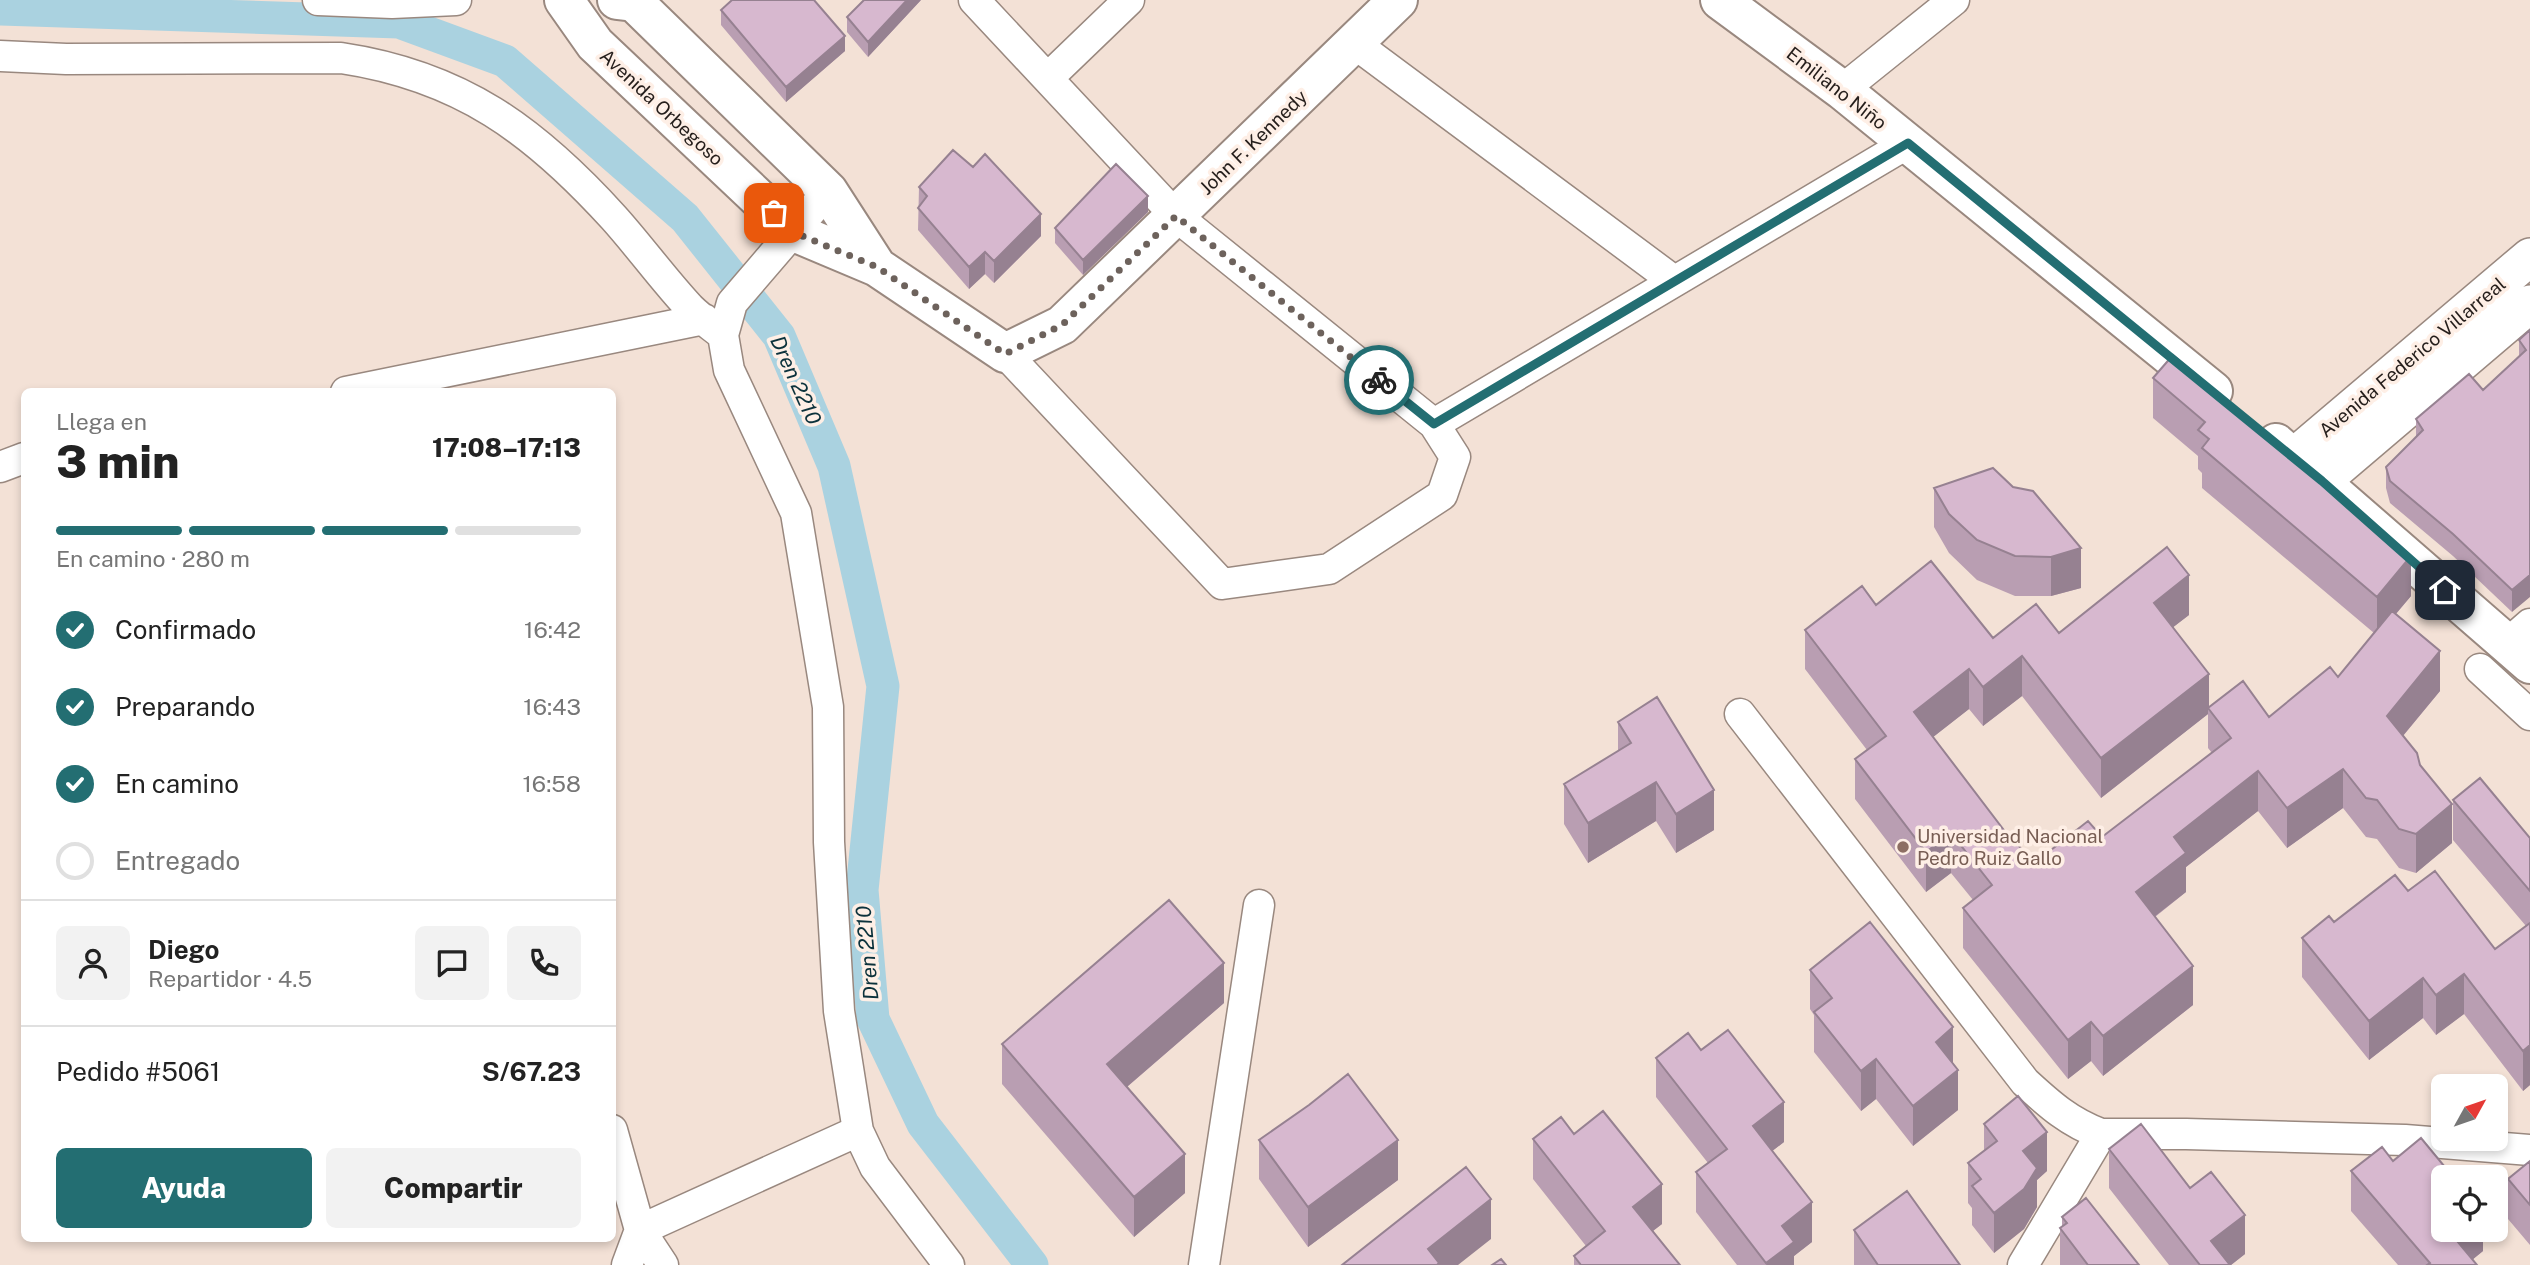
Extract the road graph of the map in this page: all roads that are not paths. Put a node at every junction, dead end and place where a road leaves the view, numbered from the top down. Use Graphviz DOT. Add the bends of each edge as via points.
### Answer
graph roads {
  1 [pos="318,0"];
  2 [pos="456,0"];
  3 [pos="564,0"];
  4 [pos="617,0"];
  5 [pos="974,0"];
  6 [pos="1129,0"];
  7 [pos="1398,0"];
  8 [pos="1720,0"];
  9 [pos="1954,0"];
  10 [pos="1354,43"];
  11 [pos="0,56"];
  12 [pos="1049,78"];
  13 [pos="1842,90"];
  14 [pos="1908,143"];
  15 [pos="828,191"];
  16 [pos="1176,216"];
  17 [pos="793,232"];
  18 [pos="2530,257"];
  19 [pos="877,267"];
  20 [pos="1674,282"];
  21 [pos="2530,304"];
  22 [pos="713,327"];
  23 [pos="1005,354"];
  24 [pos="369,388"];
  25 [pos="1434,424"];
  26 [pos="2294,457"];
  27 [pos="21,459"];
  28 [pos="0,467"];
  29 [pos="2322,481"];
  30 [pos="2512,651"];
  31 [pos="1740,713"];
  32 [pos="2530,715"];
  33 [pos="1259,905"];
  34 [pos="858,1131"];
  35 [pos="2101,1134"];
  36 [pos="616,1144"];
  37 [pos="2530,1150"];
  38 [pos="640,1230"];
  39 [pos="627,1265"];
  40 [pos="663,1265"];
  41 [pos="949,1265"];
  42 [pos="1204,1265"];
  43 [pos="2023,1265"];
  1 -- 2 [label="street"];
  3 -- 17 [label="main road, Avenida Orbegoso" via="595,44"];
  4 -- 15 [label="main road, Avenida Orbegoso" via="634,2"];
  5 -- 12 [label="street"];
  6 -- 12 [label="street"];
  7 -- 10 [label="main road, John F. Kennedy"];
  8 -- 13 [label="main road, Emiliano Niño"];
  9 -- 13 [label="street"];
  10 -- 16 [label="main road, John F. Kennedy"];
  10 -- 20 [label="street"];
  11 -- 22 [label="street" via="341,58 429,79 489,108 532,139 613,218"];
  12 -- 16 [label="street"];
  13 -- 14 [label="main road, Emiliano Niño"];
  14 -- 20 [label="street"];
  14 -- 26 [label="main road, Emiliano Niño"];
  15 -- 17 [label="street"];
  15 -- 19 [label="main road, Avenida Orbegoso"];
  16 -- 23 [label="main road, John F. Kennedy" via="1062,325"];
  16 -- 25 [label="street"];
  17 -- 19 [label="main road, Avenida Orbegoso"];
  17 -- 22 [label="street"];
  18 -- 26 [label="street, Avenida Federico Villarreal"];
  19 -- 23 [label="main road, Avenida Orbegoso"];
  20 -- 25 [label="street"];
  21 -- 29 [label="street, Avenida Federico Villarreal"];
  22 -- 24 [label="street"];
  22 -- 34 [label="street" via="796,513 828,707 829,842 839,1011"];
  23 -- 25 [label="street" via="1222,584 1329,569 1442,495 1455,457"];
  26 -- 29 [label="main road, Emiliano Niño"];
  27 -- 28 [label="street"];
  29 -- 30 [label="main road, Emiliano Niño"];
  30 -- 32 [label="street"];
  31 -- 35 [label="street" via="2025,1082 2078,1125"];
  33 -- 42 [label="street"];
  34 -- 38 [label="street"];
  34 -- 41 [label="street" via="875,1167"];
  35 -- 37 [label="street" via="2405,1140"];
  35 -- 43 [label="street"];
  36 -- 38 [label="street"];
  38 -- 39 [label="street"];
  38 -- 40 [label="street"];
}
